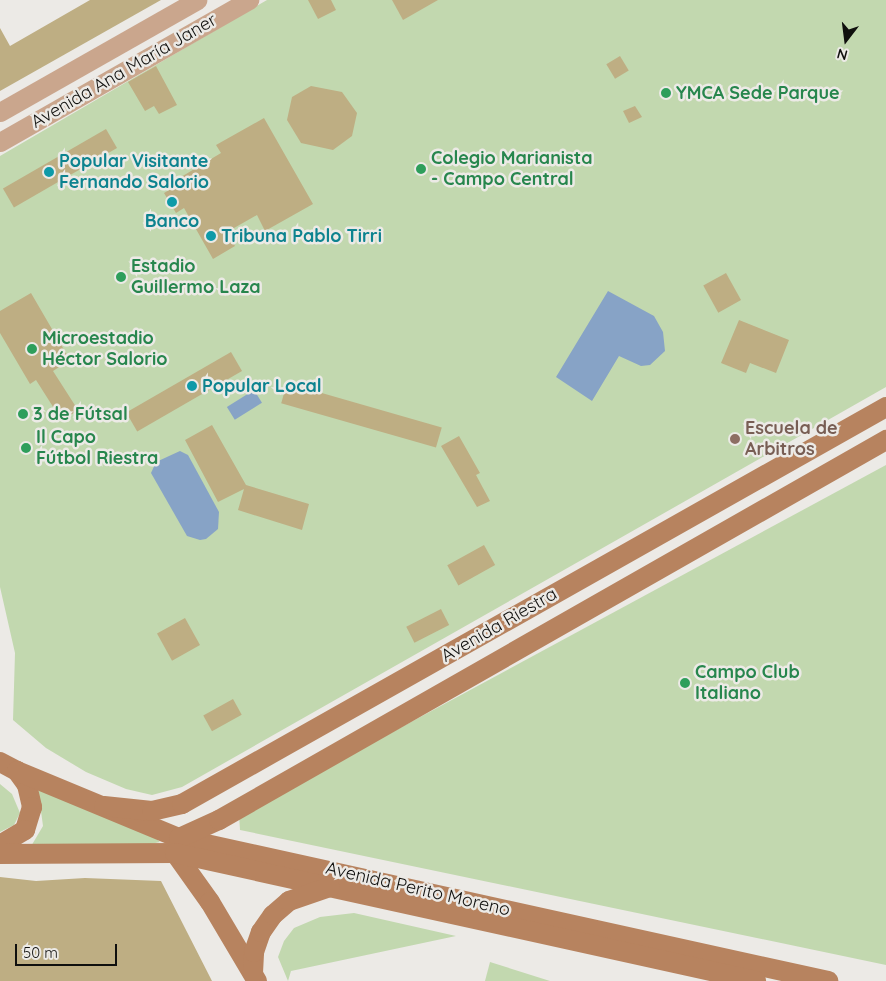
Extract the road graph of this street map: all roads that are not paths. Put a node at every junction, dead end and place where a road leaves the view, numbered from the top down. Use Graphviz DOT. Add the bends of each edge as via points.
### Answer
graph roads {
  1 [pos="197,0"];
  2 [pos="249,0"];
  3 [pos="140,32"];
  4 [pos="146,58"];
  5 [pos="0,112"];
  6 [pos="0,142"];
  7 [pos="886,407"];
  8 [pos="886,440"];
  9 [pos="396,684"];
  10 [pos="411,711"];
  11 [pos="0,746"];
  12 [pos="8,766"];
  13 [pos="104,806"];
  14 [pos="219,820"];
  15 [pos="0,845"];
  16 [pos="177,845"];
  17 [pos="224,847"];
  18 [pos="0,854"];
  19 [pos="332,887"];
  20 [pos="255,977"];
  21 [pos="756,981"];
  22 [pos="828,981"];
  1 -- 3 [label="street, Avenida Ana María Janer"];
  2 -- 4 [label="street, Avenida Ana María Janer"];
  3 -- 4 [label="street" via="152,45"];
  3 -- 5 [label="street, Avenida Ana María Janer"];
  4 -- 6 [label="street, Avenida Ana María Janer"];
  7 -- 9 [label="main road, Avenida Riestra"];
  8 -- 10 [label="main road, Avenida Riestra"];
  9 -- 10 [label="main road"];
  9 -- 13 [label="main road, Avenida Riestra" via="182,804 152,812"];
  10 -- 14 [label="main road, Avenida Riestra"];
  11 -- 12 [label="main road"];
  12 -- 13 [label="main road, Avenida Perito Moreno"];
  12 -- 15 [label="main road" via="31,798 31,816 25,830"];
  13 -- 16 [label="main road, Avenida Perito Moreno"];
  14 -- 16 [label="main road, Avenida Riestra"];
  14 -- 17 [label="main road" via="214,835"];
  16 -- 17 [label="main road, Avenida Perito Moreno"];
  16 -- 18 [label="main road, Avenida Perito Moreno"];
  16 -- 19 [label="main road, Avenida Perito Moreno"];
  16 -- 20 [label="main road"];
  17 -- 22 [label="main road, Avenida Perito Moreno"];
  19 -- 20 [label="main road" via="289,902 273,915 256,945"];
  19 -- 21 [label="main road, Avenida Perito Moreno"];
}
